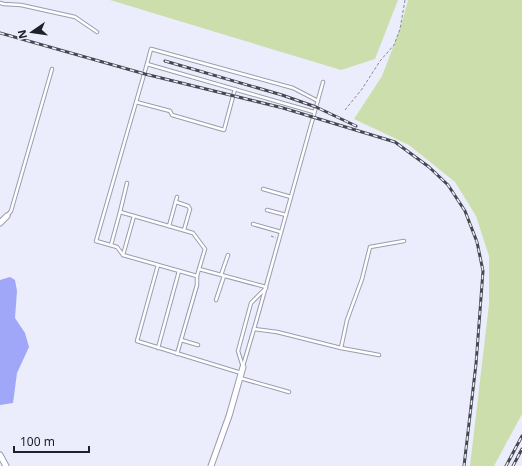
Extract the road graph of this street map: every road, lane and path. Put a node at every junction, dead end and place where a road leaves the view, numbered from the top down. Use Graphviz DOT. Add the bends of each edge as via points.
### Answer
graph roads {
  1 [pos="405,0"];
  2 [pos="0,3"];
  3 [pos="97,32"];
  4 [pos="147,64"];
  5 [pos="52,69"];
  6 [pos="323,82"];
  7 [pos="235,90"];
  8 [pos="318,101"];
  9 [pos="136,102"];
  10 [pos="345,110"];
  11 [pos="314,112"];
  12 [pos="127,183"];
  13 [pos="263,189"];
  14 [pos="177,197"];
  15 [pos="291,197"];
  16 [pos="176,202"];
  17 [pos="267,210"];
  18 [pos="120,212"];
  19 [pos="286,215"];
  20 [pos="7,216"];
  21 [pos="134,216"];
  22 [pos="0,223"];
  23 [pos="253,224"];
  24 [pos="169,226"];
  25 [pos="184,230"];
  26 [pos="281,232"];
  27 [pos="404,241"];
  28 [pos="111,245"];
  29 [pos="123,254"];
  30 [pos="228,255"];
  31 [pos="158,265"];
  32 [pos="199,269"];
  33 [pos="179,271"];
  34 [pos="197,276"];
  35 [pos="223,276"];
  36 [pos="266,287"];
  37 [pos="216,300"];
  38 [pos="254,329"];
  39 [pos="181,340"];
  40 [pos="198,345"];
  41 [pos="158,348"];
  42 [pos="341,348"];
  43 [pos="177,354"];
  44 [pos="379,355"];
  45 [pos="243,367"];
  46 [pos="240,376"];
  47 [pos="289,392"];
  48 [pos="0,455"];
  49 [pos="6,466"];
  50 [pos="211,466"];
  1 -- 10 [label="path" via="400,29 394,45"];
  2 -- 3 [label="lane" via="76,17"];
  4 -- 7 [label="lane"];
  4 -- 8 [label="lane" via="150,49 293,88"];
  4 -- 9 [label="lane"];
  5 -- 20 [label="lane" via="11,211"];
  6 -- 8 [label="lane"];
  7 -- 9 [label="lane" via="224,130"];
  7 -- 11 [label="lane"];
  8 -- 11 [label="lane"];
  9 -- 28 [label="lane" via="96,241"];
  11 -- 15 [label="lane"];
  12 -- 18 [label="lane"];
  13 -- 15 [label="lane"];
  14 -- 16 [label="lane"];
  15 -- 19 [label="lane"];
  16 -- 24 [label="lane"];
  16 -- 25 [label="lane" via="190,209"];
  17 -- 19 [label="lane"];
  18 -- 21 [label="lane"];
  18 -- 28 [label="lane"];
  19 -- 26 [label="lane"];
  20 -- 22 [label="street"];
  21 -- 24 [label="lane"];
  21 -- 29 [label="lane"];
  23 -- 26 [label="lane"];
  24 -- 25 [label="lane"];
  25 -- 32 [label="lane" via="193,233 205,249"];
  26 -- 36 [label="lane"];
  27 -- 42 [label="lane" via="370,246"];
  28 -- 29 [label="lane"];
  29 -- 31 [label="lane"];
  30 -- 35 [label="lane"];
  31 -- 33 [label="lane"];
  31 -- 41 [label="lane" via="137,341"];
  32 -- 34 [label="lane"];
  32 -- 35 [label="lane"];
  33 -- 34 [label="lane"];
  33 -- 41 [label="lane"];
  34 -- 39 [label="lane" via="197,285"];
  35 -- 36 [label="lane"];
  35 -- 37 [label="lane"];
  36 -- 38 [label="lane"];
  36 -- 45 [label="lane" via="251,304 238,351"];
  38 -- 42 [label="lane"];
  38 -- 45 [label="lane"];
  39 -- 40 [label="lane"];
  39 -- 43 [label="lane"];
  41 -- 43 [label="lane"];
  42 -- 44 [label="lane"];
  43 -- 46 [label="lane"];
  45 -- 46 [label="street"];
  46 -- 47 [label="lane"];
  46 -- 50 [label="street"];
  48 -- 49 [label="street"];
}
